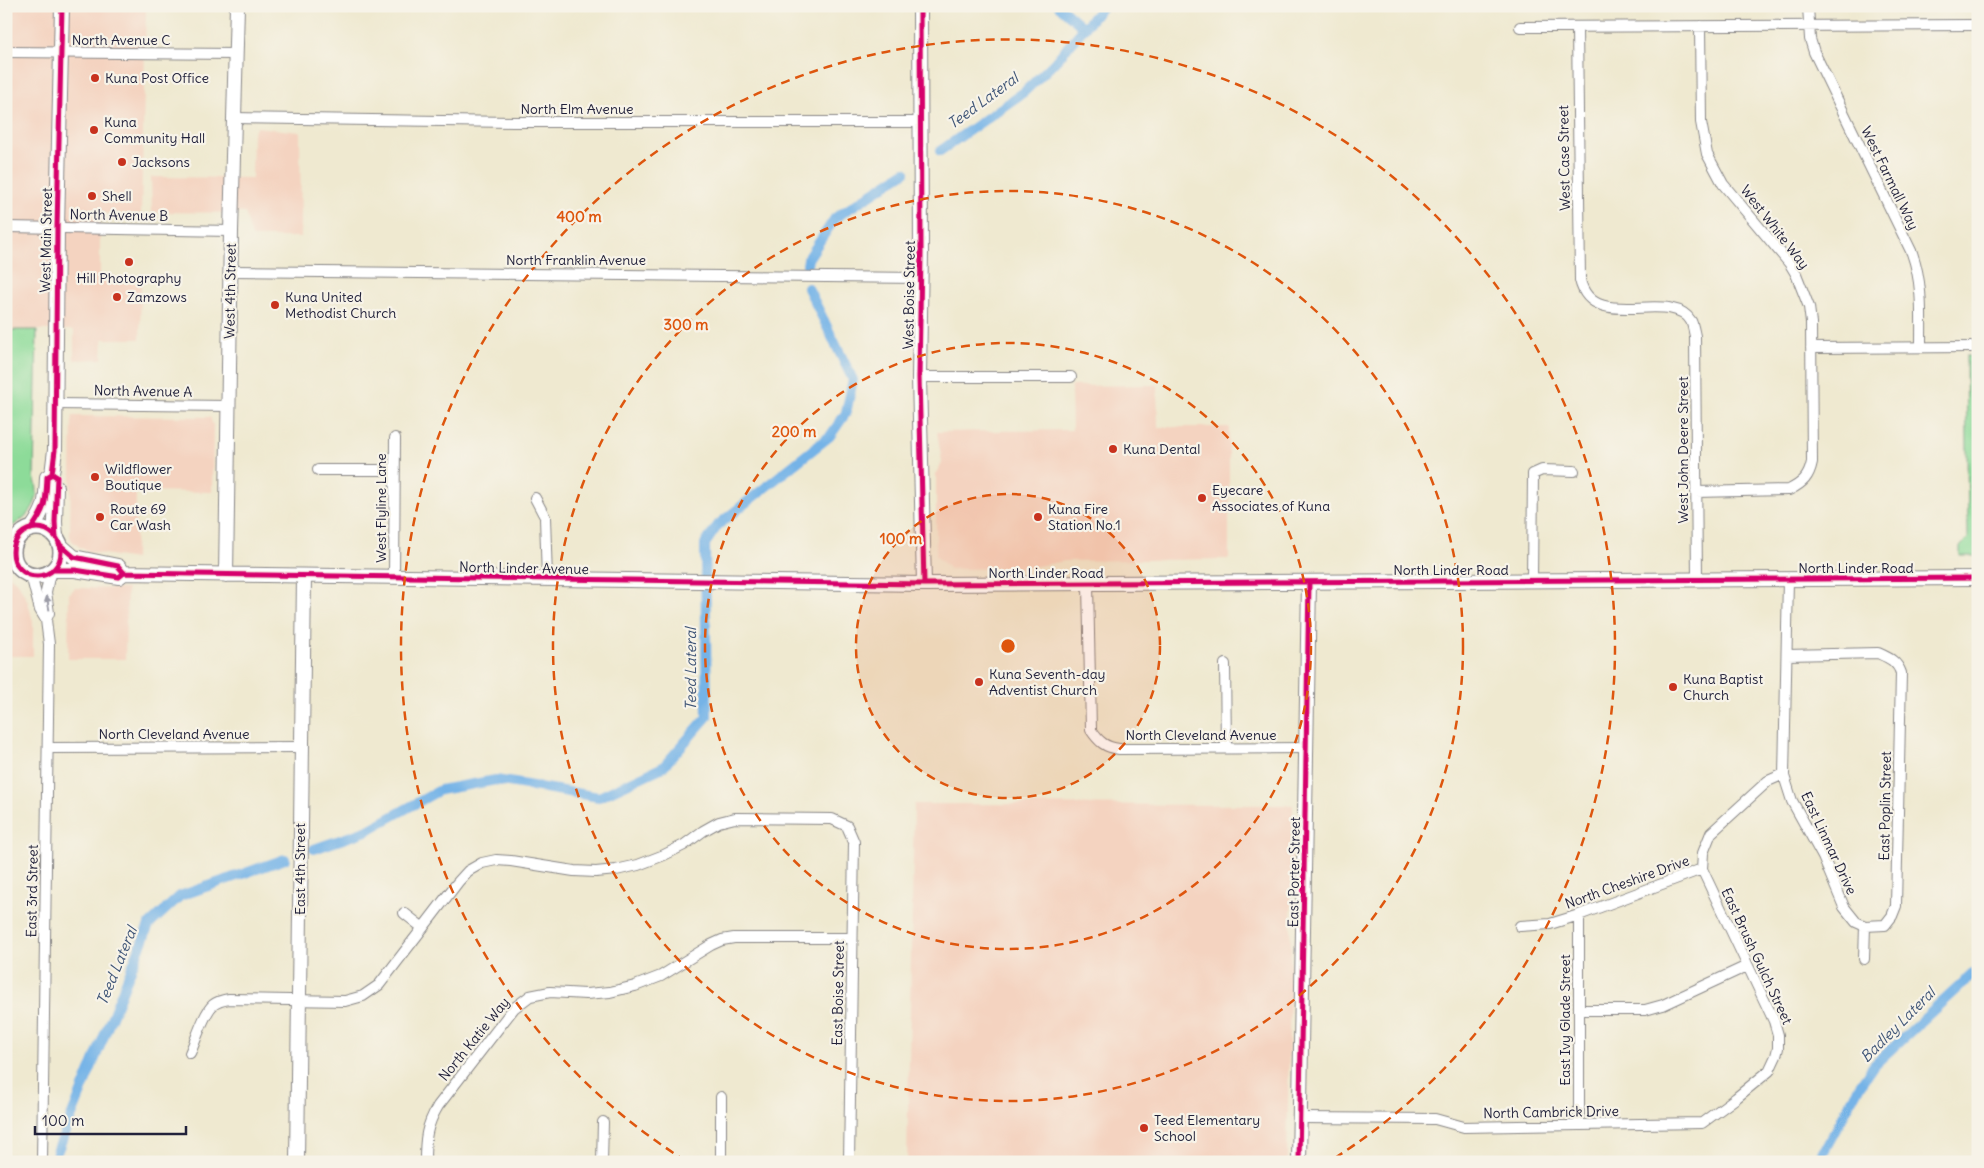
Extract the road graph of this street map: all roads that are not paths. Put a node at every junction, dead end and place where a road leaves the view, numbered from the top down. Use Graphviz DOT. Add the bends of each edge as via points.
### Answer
graph roads {
  1 [pos="62,6"];
  2 [pos="237,6"];
  3 [pos="920,6"];
  4 [pos="1808,6"];
  5 [pos="1978,25"];
  6 [pos="1700,26"];
  7 [pos="1808,26"];
  8 [pos="1520,27"];
  9 [pos="1577,27"];
  10 [pos="6,52"];
  11 [pos="61,53"];
  12 [pos="236,54"];
  13 [pos="234,118"];
  14 [pos="920,122"];
  15 [pos="6,228"];
  16 [pos="57,228"];
  17 [pos="231,231"];
  18 [pos="230,271"];
  19 [pos="920,278"];
  20 [pos="1690,320"];
  21 [pos="1921,347"];
  22 [pos="1978,347"];
  23 [pos="1811,348"];
  24 [pos="919,377"];
  25 [pos="1071,377"];
  26 [pos="56,404"];
  27 [pos="228,406"];
  28 [pos="395,438"];
  29 [pos="318,470"];
  30 [pos="395,470"];
  31 [pos="1574,471"];
  32 [pos="52,474"];
  33 [pos="1696,492"];
  34 [pos="535,498"];
  35 [pos="18,536"];
  36 [pos="58,541"];
  37 [pos="12,563"];
  38 [pos="51,571"];
  39 [pos="124,573"];
  40 [pos="31,575"];
  41 [pos="226,575"];
  42 [pos="304,576"];
  43 [pos="394,577"];
  44 [pos="1978,578"];
  45 [pos="547,579"];
  46 [pos="1788,579"];
  47 [pos="1697,580"];
  48 [pos="1532,581"];
  49 [pos="1309,582"];
  50 [pos="924,584"];
  51 [pos="1088,584"];
  52 [pos="46,620"];
  53 [pos="1787,656"];
  54 [pos="1225,664"];
  55 [pos="301,747"];
  56 [pos="48,748"];
  57 [pos="1226,748"];
  58 [pos="1307,748"];
  59 [pos="1784,774"];
  60 [pos="1702,869"];
  61 [pos="404,913"];
  62 [pos="1579,915"];
  63 [pos="1520,926"];
  64 [pos="1865,926"];
  65 [pos="423,928"];
  66 [pos="852,938"];
  67 [pos="1864,959"];
  68 [pos="1747,966"];
  69 [pos="299,1000"];
  70 [pos="1579,1010"];
  71 [pos="190,1053"];
  72 [pos="1776,1056"];
  73 [pos="722,1097"];
  74 [pos="1300,1118"];
  75 [pos="603,1122"];
  76 [pos="1579,1125"];
  77 [pos="42,1162"];
  78 [pos="296,1162"];
  79 [pos="425,1162"];
  80 [pos="602,1162"];
  81 [pos="721,1162"];
  82 [pos="849,1162"];
  83 [pos="1299,1162"];
  1 -- 11 [label="main road, West Main Street"];
  2 -- 12 [label="main road, West 4th Street"];
  3 -- 14 [label="main road, West Boise Street"];
  4 -- 7 [label="street, West Farmall Way"];
  5 -- 7 [label="street"];
  6 -- 7 [label="street"];
  6 -- 9 [label="street"];
  6 -- 23 [label="street, West White Way" via="1701,122 1707,154 1724,184 1796,274 1808,307"];
  7 -- 21 [label="street, West Farmall Way" via="1814,52 1912,253 1920,294"];
  8 -- 9 [label="street"];
  9 -- 20 [label="street, West Case Street" via="1582,289 1594,303 1610,308 1675,308"];
  10 -- 11 [label="street, North Avenue C"];
  11 -- 12 [label="street, North Avenue C"];
  11 -- 16 [label="main road, West Main Street"];
  12 -- 13 [label="main road, West 4th Street"];
  13 -- 14 [label="street, North Elm Avenue"];
  13 -- 17 [label="main road, West 4th Street"];
  14 -- 19 [label="main road, West Boise Street"];
  15 -- 16 [label="street, North Avenue B"];
  16 -- 17 [label="street, North Avenue B"];
  16 -- 26 [label="main road, West Main Street"];
  17 -- 18 [label="main road, West 4th Street"];
  18 -- 19 [label="street, North Franklin Avenue"];
  18 -- 27 [label="main road, West 4th Street"];
  19 -- 24 [label="main road, West Boise Street"];
  20 -- 33 [label="street, West John Deere Street" via="1696,336"];
  21 -- 22 [label="street"];
  21 -- 23 [label="street"];
  23 -- 33 [label="street, West White Way" via="1812,462 1809,474 1801,484 1789,490"];
  24 -- 25 [label="street"];
  24 -- 50 [label="main road, West Boise Street"];
  26 -- 27 [label="street, North Avenue A"];
  26 -- 32 [label="main road, West Main Street"];
  27 -- 41 [label="main road, West 4th Street"];
  28 -- 30 [label="street, West Flyline Lane"];
  29 -- 30 [label="street"];
  30 -- 43 [label="street, West Flyline Lane"];
  31 -- 48 [label="street" via="1542,470 1532,474"];
  32 -- 35 [label="main road, West Main Street" via="48,477 42,514"];
  32 -- 36 [label="main road, West Main Street" via="57,477 55,522"];
  33 -- 47 [label="street, West John Deere Street"];
  34 -- 45 [label="street" via="545,517"];
  35 -- 36 [label="main road" via="43,529"];
  35 -- 37 [label="main road"];
  36 -- 38 [label="main road" via="60,556"];
  36 -- 39 [label="main road, North Linder Avenue" via="74,557 118,566"];
  37 -- 40 [label="main road"];
  38 -- 39 [label="main road, North Linder Avenue" via="75,570 119,577"];
  38 -- 40 [label="main road" via="44,575"];
  52 -- 38 [label="street, East 3rd Street, one-way" via="50,613 46,592"];
  39 -- 41 [label="main road, North Linder Avenue"];
  40 -- 52 [label="street, East 3rd Street" via="40,610"];
  41 -- 42 [label="main road, North Linder Avenue"];
  42 -- 43 [label="main road, North Linder Avenue"];
  42 -- 55 [label="main road, East 4th Street"];
  43 -- 45 [label="main road, North Linder Avenue"];
  44 -- 46 [label="main road, North Linder Road"];
  45 -- 50 [label="main road, North Linder Avenue"];
  46 -- 47 [label="main road, North Linder Road"];
  46 -- 53 [label="street, East Linmar Drive"];
  47 -- 48 [label="main road, North Linder Road"];
  48 -- 49 [label="main road, North Linder Road"];
  49 -- 51 [label="main road, North Linder Road"];
  49 -- 58 [label="main road, East Porter Street"];
  50 -- 51 [label="main road, North Linder Road"];
  51 -- 57 [label="street, North Cleveland Avenue" via="1091,730 1098,741 1119,749"];
  52 -- 56 [label="street, East 3rd Street" via="49,644"];
  53 -- 59 [label="street, East Linmar Drive"];
  53 -- 64 [label="street, East Poplin Street" via="1878,653 1890,658 1901,673 1896,906 1885,925"];
  54 -- 57 [label="street"];
  55 -- 56 [label="street, North Cleveland Avenue"];
  55 -- 69 [label="main road, East 4th Street"];
  56 -- 77 [label="street, East 3rd Street"];
  57 -- 58 [label="street, North Cleveland Avenue"];
  58 -- 74 [label="main road, East Porter Street"];
  59 -- 60 [label="street, North Cheshire Drive" via="1768,781 1711,833 1703,853"];
  59 -- 64 [label="street, East Linmar Drive" via="1792,801 1844,907 1856,922"];
  60 -- 62 [label="street, North Cheshire Drive"];
  60 -- 68 [label="street, East Brush Gulch Street"];
  61 -- 65 [label="street"];
  62 -- 63 [label="street, North Cheshire Drive" via="1550,924"];
  62 -- 70 [label="street, East Ivy Glade Street"];
  64 -- 67 [label="street"];
  65 -- 66 [label="street, East Boise Street" via="458,882 482,863 511,860 574,871 616,870 638,865 684,846 719,822 736,818 832,819 847,826 854,842"];
  65 -- 69 [label="street" via="379,985 363,996 345,1001"];
  66 -- 79 [label="street, North Katie Way" via="722,940 661,976 635,986 610,992 550,992 530,996 514,1008 438,1106 425,1139"];
  66 -- 82 [label="street, East Boise Street"];
  68 -- 70 [label="street" via="1663,1005 1645,1010"];
  68 -- 72 [label="street, East Brush Gulch Street" via="1774,1021 1778,1035"];
  69 -- 71 [label="street" via="220,1001 208,1012"];
  69 -- 78 [label="main road, East 4th Street"];
  70 -- 76 [label="street, East Ivy Glade Street"];
  72 -- 76 [label="street, North Cambrick Drive" via="1769,1071 1702,1123"];
  73 -- 81 [label="street"];
  74 -- 76 [label="street, North Cambrick Drive" via="1435,1119 1464,1126"];
  74 -- 83 [label="main road, East Porter Street"];
  75 -- 80 [label="street"];
}
